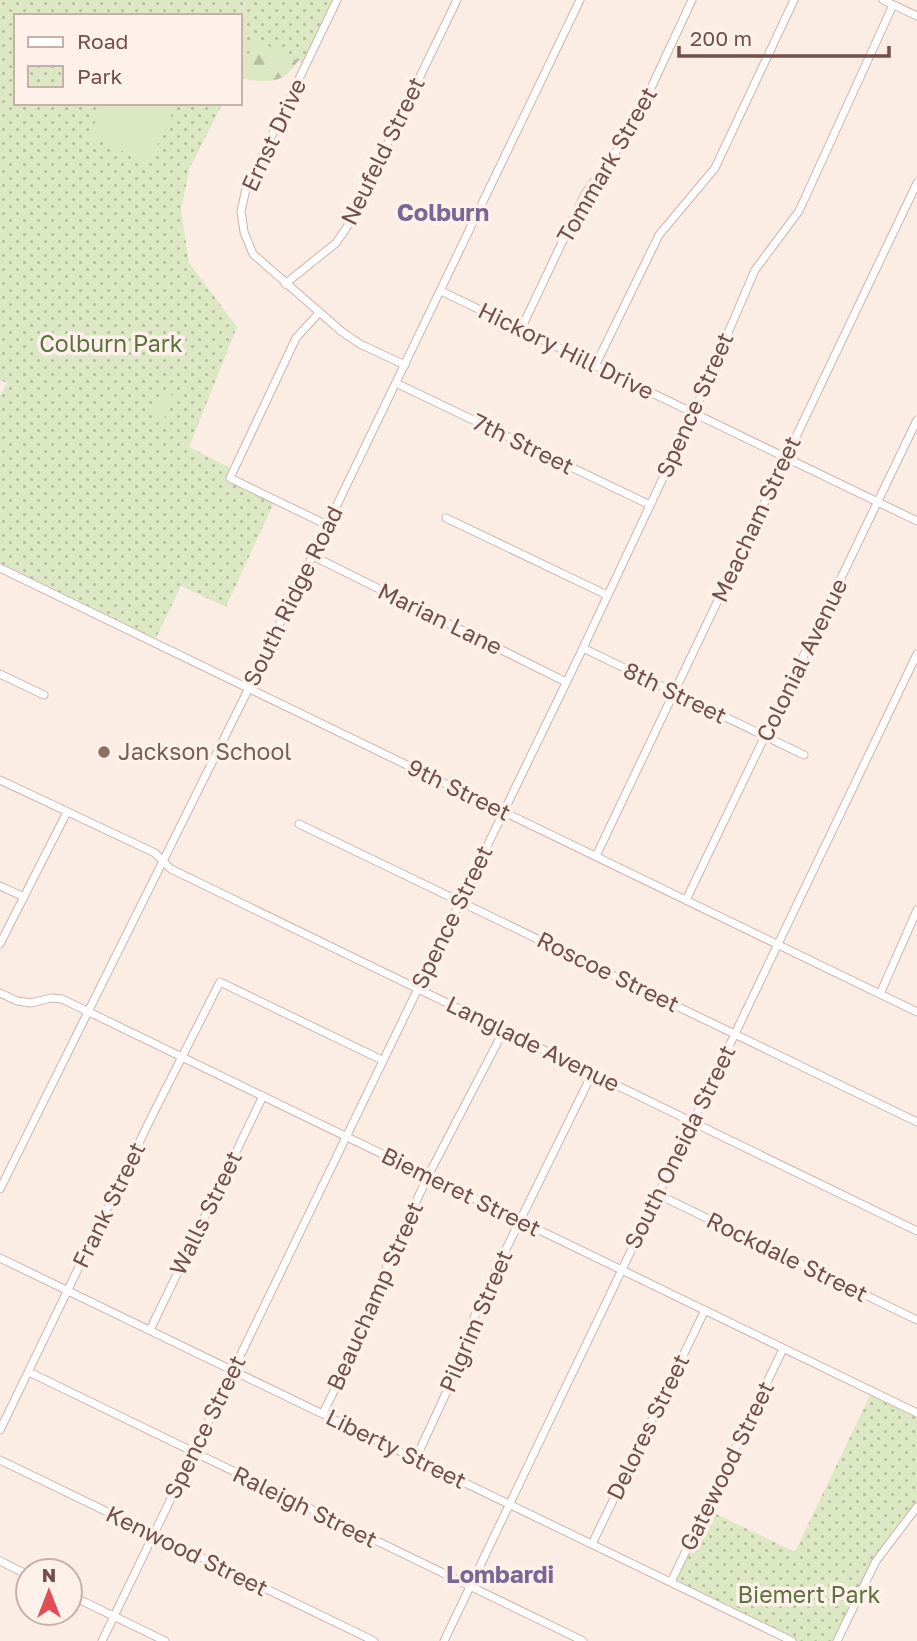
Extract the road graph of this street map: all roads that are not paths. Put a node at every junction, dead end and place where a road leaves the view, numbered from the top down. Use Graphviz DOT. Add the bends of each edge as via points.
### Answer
graph roads {
  1 [pos="337,0"];
  2 [pos="457,0"];
  3 [pos="580,0"];
  4 [pos="692,0"];
  5 [pos="794,0"];
  6 [pos="883,0"];
  7 [pos="893,5"];
  8 [pos="917,16"];
  9 [pos="917,183"];
  10 [pos="285,284"];
  11 [pos="441,291"];
  12 [pos="319,313"];
  13 [pos="521,329"];
  14 [pos="596,364"];
  15 [pos="405,365"];
  16 [pos="397,383"];
  17 [pos="694,412"];
  18 [pos="917,421"];
  19 [pos="785,456"];
  20 [pos="878,502"];
  21 [pos="650,505"];
  22 [pos="446,518"];
  23 [pos="917,521"];
  24 [pos="327,526"];
  25 [pos="313,556"];
  26 [pos="0,568"];
  27 [pos="607,595"];
  28 [pos="583,648"];
  29 [pos="917,654"];
  30 [pos="0,674"];
  31 [pos="566,682"];
  32 [pos="249,688"];
  33 [pos="674,692"];
  34 [pos="44,695"];
  35 [pos="765,736"];
  36 [pos="804,755"];
  37 [pos="0,780"];
  38 [pos="503,811"];
  39 [pos="67,812"];
  40 [pos="299,824"];
  41 [pos="596,856"];
  42 [pos="164,862"];
  43 [pos="0,886"];
  44 [pos="23,897"];
  45 [pos="686,900"];
  46 [pos="460,901"];
  47 [pos="917,910"];
  48 [pos="0,944"];
  49 [pos="778,944"];
  50 [pos="417,988"];
  51 [pos="0,993"];
  52 [pos="880,994"];
  53 [pos="89,1012"];
  54 [pos="917,1012"];
  55 [pos="504,1030"];
  56 [pos="734,1034"];
  57 [pos="182,1056"];
  58 [pos="382,1060"];
  59 [pos="593,1072"];
  60 [pos="263,1096"];
  61 [pos="692,1121"];
  62 [pos="917,1122"];
  63 [pos="345,1136"];
  64 [pos="428,1176"];
  65 [pos="0,1189"];
  66 [pos="657,1194"];
  67 [pos="520,1220"];
  68 [pos="917,1231"];
  69 [pos="0,1258"];
  70 [pos="621,1270"];
  71 [pos="68,1290"];
  72 [pos="705,1310"];
  73 [pos="917,1320"];
  74 [pos="150,1330"];
  75 [pos="783,1349"];
  76 [pos="233,1370"];
  77 [pos="29,1371"];
  78 [pos="323,1413"];
  79 [pos="917,1413"];
  80 [pos="0,1430"];
  81 [pos="193,1452"];
  82 [pos="416,1458"];
  83 [pos="0,1460"];
  84 [pos="510,1505"];
  85 [pos="917,1507"];
  86 [pos="153,1534"];
  87 [pos="592,1544"];
  88 [pos="671,1583"];
  89 [pos="471,1587"];
  90 [pos="84,1602"];
  91 [pos="114,1616"];
  92 [pos="102,1641"];
  93 [pos="165,1641"];
  94 [pos="374,1641"];
  95 [pos="444,1641"];
  96 [pos="583,1641"];
  97 [pos="792,1641"];
  98 [pos="837,1641"];
  1 -- 10 [label="street, Ernst Drive" via="246,189 244,232 253,254"];
  2 -- 10 [label="street, Neufeld Street" via="347,227 335,243"];
  3 -- 11 [label="street, South Ridge Road"];
  4 -- 13 [label="street, Tommark Street" via="631,131 585,194"];
  5 -- 14 [label="street" via="715,168 659,235"];
  6 -- 7 [label="street"];
  7 -- 8 [label="street"];
  7 -- 17 [label="street, Spence Street" via="799,211 755,270"];
  9 -- 19 [label="street, Meacham Street"];
  10 -- 12 [label="street, Ernst Drive"];
  11 -- 13 [label="street, Hickory Hill Drive"];
  11 -- 15 [label="street, South Ridge Road"];
  12 -- 15 [label="street, Ernst Drive" via="360,344"];
  12 -- 24 [label="street" via="296,338 230,478"];
  13 -- 14 [label="street, Hickory Hill Drive"];
  14 -- 17 [label="street, Hickory Hill Drive"];
  15 -- 16 [label="street, South Ridge Road"];
  16 -- 21 [label="street, 7th Street"];
  16 -- 24 [label="street, South Ridge Road"];
  17 -- 19 [label="street, Hickory Hill Drive"];
  17 -- 21 [label="street, Spence Street"];
  18 -- 20 [label="street, Colonial Avenue"];
  19 -- 20 [label="street, Hickory Hill Drive"];
  19 -- 33 [label="street, Meacham Street"];
  20 -- 23 [label="street, Hickory Hill Drive"];
  20 -- 35 [label="street, Colonial Avenue"];
  21 -- 27 [label="street, Spence Street"];
  22 -- 27 [label="street"];
  24 -- 25 [label="street, South Ridge Road"];
  25 -- 31 [label="street, Marian Lane"];
  25 -- 32 [label="street, South Ridge Road"];
  26 -- 32 [label="street, 9th Street"];
  27 -- 28 [label="street, Spence Street"];
  28 -- 31 [label="street, Spence Street"];
  28 -- 33 [label="street, 8th Street"];
  29 -- 49 [label="street, South Oneida Street"];
  30 -- 34 [label="street"];
  31 -- 38 [label="street, Spence Street"];
  32 -- 38 [label="street, 9th Street"];
  32 -- 42 [label="street, South Ridge Road"];
  33 -- 35 [label="street, 8th Street"];
  33 -- 41 [label="street, Meacham Street"];
  35 -- 36 [label="street, 8th Street"];
  35 -- 45 [label="street, Colonial Avenue"];
  37 -- 39 [label="street, Langlade Avenue"];
  38 -- 41 [label="street, 9th Street"];
  38 -- 46 [label="street, Spence Street"];
  39 -- 42 [label="street, Langlade Avenue" via="155,853"];
  39 -- 44 [label="street"];
  40 -- 46 [label="street, Roscoe Street"];
  41 -- 45 [label="street, 9th Street"];
  42 -- 50 [label="street, Langlade Avenue"];
  42 -- 53 [label="street, South Ridge Road"];
  43 -- 44 [label="street"];
  44 -- 48 [label="street"];
  45 -- 49 [label="street, 9th Street"];
  46 -- 50 [label="street, Spence Street"];
  46 -- 56 [label="street, Roscoe Street"];
  47 -- 52 [label="street"];
  49 -- 52 [label="street, 9th Street"];
  49 -- 56 [label="street, South Oneida Street"];
  50 -- 55 [label="street, Langlade Avenue"];
  50 -- 58 [label="street, Spence Street"];
  51 -- 53 [label="street, Biemeret Street" via="30,1003 62,999"];
  52 -- 54 [label="street, 9th Street"];
  53 -- 57 [label="street, Biemeret Street"];
  53 -- 65 [label="street, South Ridge Road"];
  55 -- 59 [label="street, Langlade Avenue"];
  55 -- 64 [label="street, Beauchamp Street"];
  56 -- 61 [label="street, South Oneida Street"];
  56 -- 62 [label="street, Roscoe Street"];
  57 -- 58 [label="street, Frank Street" via="220,982"];
  57 -- 60 [label="street, Biemeret Street"];
  57 -- 71 [label="street, Frank Street"];
  58 -- 63 [label="street, Spence Street"];
  59 -- 61 [label="street, Langlade Avenue"];
  59 -- 67 [label="street, Pilgrim Street"];
  60 -- 63 [label="street, Biemeret Street"];
  60 -- 74 [label="street, Walls Street"];
  61 -- 66 [label="street, South Oneida Street"];
  61 -- 68 [label="street, Langlade Avenue"];
  63 -- 64 [label="street, Biemeret Street"];
  63 -- 76 [label="street, Spence Street"];
  64 -- 67 [label="street, Biemeret Street"];
  64 -- 78 [label="street, Beauchamp Street"];
  66 -- 70 [label="street, South Oneida Street"];
  66 -- 73 [label="street, Rockdale Street"];
  67 -- 70 [label="street, Biemeret Street"];
  67 -- 82 [label="street, Pilgrim Street" via="480,1302"];
  69 -- 71 [label="street, Liberty Street"];
  70 -- 72 [label="street, Biemeret Street"];
  70 -- 84 [label="street, South Oneida Street"];
  71 -- 74 [label="street, Liberty Street"];
  71 -- 77 [label="street, Frank Street"];
  72 -- 75 [label="street, Biemeret Street"];
  72 -- 87 [label="street, Delores Street"];
  74 -- 76 [label="street, Liberty Street"];
  75 -- 79 [label="street, Biemeret Street"];
  75 -- 88 [label="street, Gatewood Street"];
  76 -- 78 [label="street, Liberty Street"];
  76 -- 81 [label="street, Spence Street"];
  77 -- 80 [label="street, Frank Street"];
  77 -- 81 [label="street, Raleigh Street"];
  78 -- 82 [label="street, Liberty Street"];
  81 -- 86 [label="street, Spence Street"];
  81 -- 89 [label="street, Raleigh Street"];
  82 -- 84 [label="street, Liberty Street"];
  83 -- 86 [label="street, Kenwood Street"];
  84 -- 87 [label="street, Liberty Street"];
  84 -- 89 [label="street, South Oneida Street"];
  85 -- 98 [label="street" via="876,1561"];
  86 -- 91 [label="street, Spence Street"];
  86 -- 94 [label="street, Kenwood Street"];
  87 -- 88 [label="street, Liberty Street"];
  88 -- 97 [label="street, Liberty Street"];
  89 -- 95 [label="street, South Oneida Street"];
  89 -- 96 [label="street, Raleigh Street"];
  90 -- 91 [label="street"];
  91 -- 92 [label="street, Spence Street"];
  91 -- 93 [label="street"];
}
